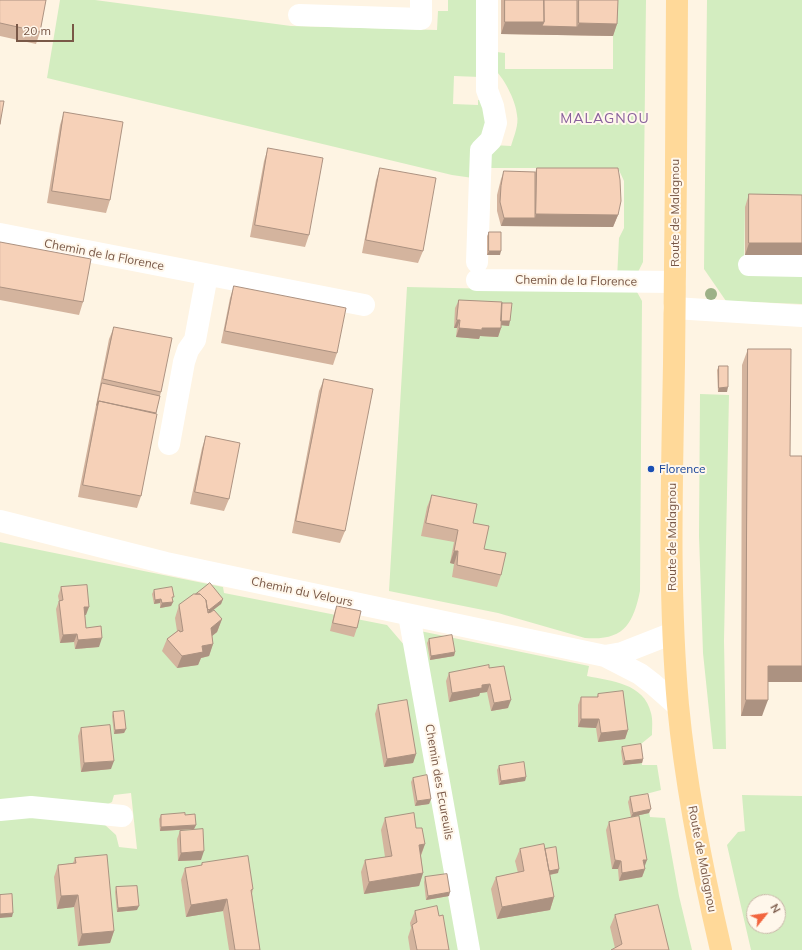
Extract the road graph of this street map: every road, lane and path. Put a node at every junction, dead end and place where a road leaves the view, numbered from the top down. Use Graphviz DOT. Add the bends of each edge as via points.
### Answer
graph roads {
  1 [pos="421,0"];
  2 [pos="487,0"];
  3 [pos="677,0"];
  4 [pos="299,15"];
  5 [pos="0,234"];
  6 [pos="749,265"];
  7 [pos="802,266"];
  8 [pos="207,275"];
  9 [pos="675,282"];
  10 [pos="364,305"];
  11 [pos="674,308"];
  12 [pos="802,316"];
  13 [pos="169,444"];
  14 [pos="0,521"];
  15 [pos="409,615"];
  16 [pos="673,633"];
  17 [pos="605,656"];
  18 [pos="678,706"];
  19 [pos="0,810"];
  20 [pos="122,816"];
  21 [pos="469,950"];
  22 [pos="721,950"];
  1 -- 4 [label="street" via="421,19"];
  2 -- 9 [label="street, Chemin de la Florence" via="487,90 496,123 491,140 481,150 477,271"];
  3 -- 9 [label="main road, Route de Malagnou"];
  5 -- 8 [label="street, Chemin de la Florence"];
  6 -- 7 [label="street"];
  8 -- 10 [label="street, Chemin de la Florence"];
  8 -- 13 [label="street" via="195,340 184,362"];
  9 -- 11 [label="main road, Route de Malagnou"];
  11 -- 12 [label="street"];
  11 -- 16 [label="main road, Route de Malagnou" via="671,576"];
  14 -- 15 [label="street, Chemin du Velours" via="166,563"];
  15 -- 17 [label="street, Chemin du Velours"];
  15 -- 21 [label="street, Chemin des Ecureuils"];
  16 -- 17 [label="street, Chemin du Velours" via="622,653"];
  16 -- 18 [label="main road, Route de Malagnou"];
  17 -- 18 [label="street, Chemin du Velours" via="640,674"];
  18 -- 22 [label="main road, Route de Malagnou" via="695,828"];
  19 -- 20 [label="street" via="31,807"];
}
